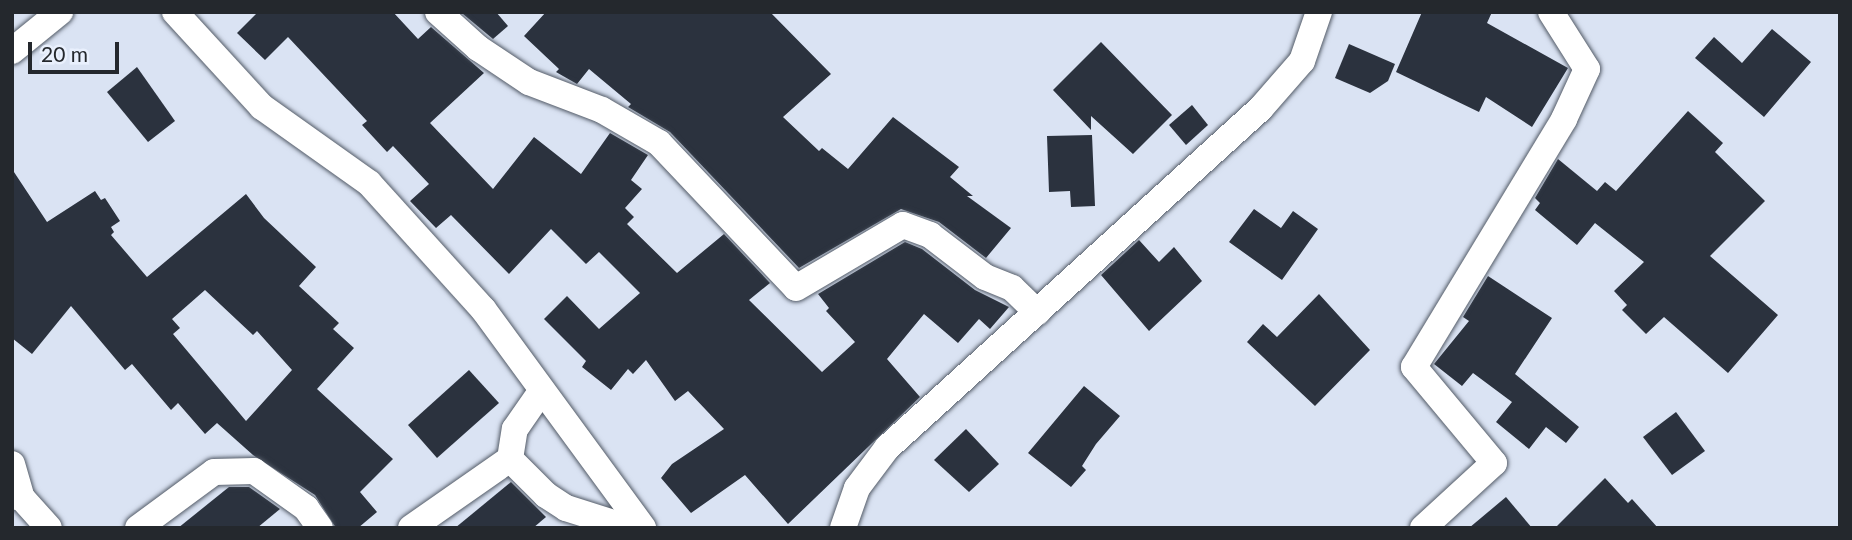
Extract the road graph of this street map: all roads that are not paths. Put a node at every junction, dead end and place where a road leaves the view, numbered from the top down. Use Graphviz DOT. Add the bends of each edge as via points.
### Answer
graph roads {
  1 [pos="60,12"];
  2 [pos="175,12"];
  3 [pos="438,12"];
  4 [pos="1319,12"];
  5 [pos="1551,12"];
  6 [pos="12,51"];
  7 [pos="1037,312"];
  8 [pos="542,390"];
  9 [pos="510,459"];
  10 [pos="12,464"];
  11 [pos="17,497"];
  12 [pos="49,528"];
  13 [pos="138,528"];
  14 [pos="320,528"];
  15 [pos="411,528"];
  16 [pos="629,528"];
  17 [pos="643,528"];
  18 [pos="843,528"];
  19 [pos="1423,528"];
  1 -- 6 [label="street"];
  2 -- 8 [label="street" via="262,107 369,183 483,309"];
  3 -- 7 [label="street" via="478,48 529,82 602,110 659,143 796,288 902,225 930,235 985,277 1012,288"];
  4 -- 7 [label="street" via="1302,61 1261,108"];
  5 -- 19 [label="street" via="1587,69 1564,119 1414,367 1494,463"];
  7 -- 18 [label="street" via="887,448 857,488"];
  8 -- 9 [label="street" via="514,429"];
  8 -- 17 [label="street"];
  9 -- 15 [label="street"];
  9 -- 16 [label="street" via="566,508"];
  10 -- 11 [label="street"];
  11 -- 12 [label="street"];
  13 -- 14 [label="street" via="215,472 254,471 306,508"];
}
